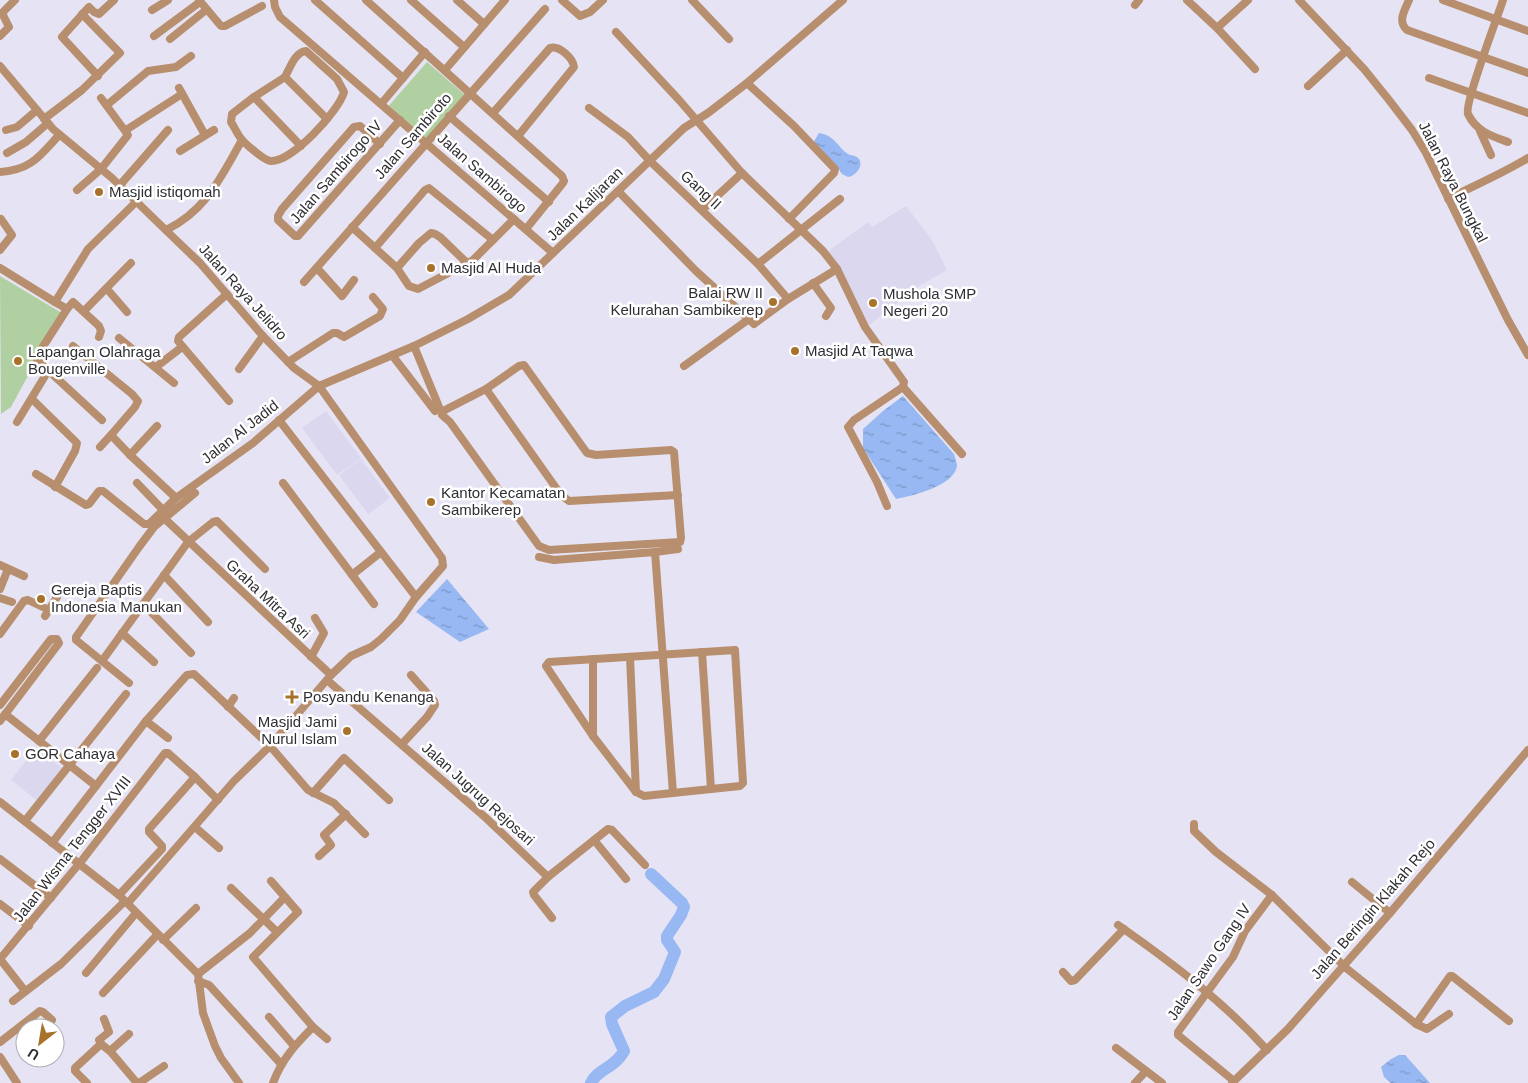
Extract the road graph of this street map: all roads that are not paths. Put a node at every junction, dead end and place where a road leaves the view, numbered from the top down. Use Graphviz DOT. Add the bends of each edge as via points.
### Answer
graph roads {
  1 [pos="15,0"];
  2 [pos="82,0"];
  3 [pos="114,0"];
  4 [pos="168,0"];
  5 [pos="274,0"];
  6 [pos="315,0"];
  7 [pos="366,0"];
  8 [pos="411,0"];
  9 [pos="457,0"];
  10 [pos="504,0"];
  11 [pos="562,0"];
  12 [pos="603,0"];
  13 [pos="692,0"];
  14 [pos="843,0"];
  15 [pos="1188,0"];
  16 [pos="1248,0"];
  17 [pos="1299,0"];
  18 [pos="1409,0"];
  19 [pos="1443,0"];
  20 [pos="1504,0"];
  21 [pos="199,1"];
  22 [pos="262,6"];
  23 [pos="89,7"];
  24 [pos="545,8"];
  25 [pos="152,10"];
  26 [pos="206,10"];
  27 [pos="82,14"];
  28 [pos="1496,19"];
  29 [pos="484,24"];
  30 [pos="1217,28"];
  31 [pos="1528,30"];
  32 [pos="616,32"];
  33 [pos="0,36"];
  34 [pos="154,36"];
  35 [pos="170,39"];
  36 [pos="729,40"];
  37 [pos="464,47"];
  38 [pos="1347,50"];
  39 [pos="425,52"];
  40 [pos="191,56"];
  41 [pos="1484,58"];
  42 [pos="0,66"];
  43 [pos="1255,69"];
  44 [pos="445,70"];
  45 [pos="1528,73"];
  46 [pos="98,76"];
  47 [pos="285,77"];
  48 [pos="403,78"];
  49 [pos="1429,78"];
  50 [pos="747,83"];
  51 [pos="1308,86"];
  52 [pos="470,92"];
  53 [pos="1470,92"];
  54 [pos="254,97"];
  55 [pos="101,98"];
  56 [pos="381,104"];
  57 [pos="107,106"];
  58 [pos="589,108"];
  59 [pos="37,110"];
  60 [pos="493,113"];
  61 [pos="1528,113"];
  62 [pos="449,116"];
  63 [pos="327,119"];
  64 [pos="400,120"];
  65 [pos="697,120"];
  66 [pos="46,121"];
  67 [pos="6,130"];
  68 [pos="126,130"];
  69 [pos="168,130"];
  70 [pos="214,130"];
  71 [pos="1480,130"];
  72 [pos="59,135"];
  73 [pos="205,135"];
  74 [pos="518,136"];
  75 [pos="242,140"];
  76 [pos="1508,142"];
  77 [pos="426,143"];
  78 [pos="380,144"];
  79 [pos="302,146"];
  80 [pos="180,151"];
  81 [pos="7,153"];
  82 [pos="1491,155"];
  83 [pos="1528,158"];
  84 [pos="650,161"];
  85 [pos="101,169"];
  86 [pos="0,172"];
  87 [pos="742,173"];
  88 [pos="120,185"];
  89 [pos="77,190"];
  90 [pos="618,191"];
  91 [pos="840,199"];
  92 [pos="1448,199"];
  93 [pos="136,202"];
  94 [pos="549,202"];
  95 [pos="702,210"];
  96 [pos="0,218"];
  97 [pos="514,219"];
  98 [pos="789,219"];
  99 [pos="352,227"];
  100 [pos="166,230"];
  101 [pos="526,230"];
  102 [pos="802,230"];
  103 [pos="493,240"];
  104 [pos="375,248"];
  105 [pos="0,250"];
  106 [pos="553,253"];
  107 [pos="466,262"];
  108 [pos="131,263"];
  109 [pos="758,264"];
  110 [pos="0,268"];
  111 [pos="317,268"];
  112 [pos="397,268"];
  113 [pos="837,269"];
  114 [pos="354,280"];
  115 [pos="304,282"];
  116 [pos="813,283"];
  117 [pos="106,289"];
  118 [pos="226,294"];
  119 [pos="374,297"];
  120 [pos="788,299"];
  121 [pos="55,302"];
  122 [pos="67,309"];
  123 [pos="84,311"];
  124 [pos="127,312"];
  125 [pos="826,316"];
  126 [pos="748,319"];
  127 [pos="263,336"];
  128 [pos="99,337"];
  129 [pos="119,338"];
  130 [pos="73,346"];
  131 [pos="414,346"];
  132 [pos="182,347"];
  133 [pos="392,355"];
  134 [pos="1528,355"];
  135 [pos="288,362"];
  136 [pos="684,366"];
  137 [pos="156,367"];
  138 [pos="239,369"];
  139 [pos="48,371"];
  140 [pos="174,383"];
  141 [pos="319,386"];
  142 [pos="903,387"];
  143 [pos="486,390"];
  144 [pos="32,400"];
  145 [pos="229,401"];
  146 [pos="440,411"];
  147 [pos="102,420"];
  148 [pos="279,420"];
  149 [pos="17,422"];
  150 [pos="157,426"];
  151 [pos="111,435"];
  152 [pos="100,447"];
  153 [pos="962,454"];
  154 [pos="130,455"];
  155 [pos="36,474"];
  156 [pos="137,483"];
  157 [pos="283,483"];
  158 [pos="55,487"];
  159 [pos="195,493"];
  160 [pos="678,495"];
  161 [pos="176,498"];
  162 [pos="887,506"];
  163 [pos="163,510"];
  164 [pos="165,520"];
  165 [pos="188,542"];
  166 [pos="600,547"];
  167 [pos="678,550"];
  168 [pos="381,552"];
  169 [pos="655,552"];
  170 [pos="539,557"];
  171 [pos="600,557"];
  172 [pos="4,567"];
  173 [pos="264,569"];
  174 [pos="352,575"];
  175 [pos="24,576"];
  176 [pos="164,576"];
  177 [pos="0,588"];
  178 [pos="57,597"];
  179 [pos="416,597"];
  180 [pos="0,598"];
  181 [pos="12,602"];
  182 [pos="143,604"];
  183 [pos="374,604"];
  184 [pos="315,618"];
  185 [pos="208,622"];
  186 [pos="122,633"];
  187 [pos="0,634"];
  188 [pos="702,652"];
  189 [pos="190,653"];
  190 [pos="664,654"];
  191 [pos="311,657"];
  192 [pos="630,657"];
  193 [pos="593,659"];
  194 [pos="102,660"];
  195 [pos="154,662"];
  196 [pos="97,668"];
  197 [pos="411,676"];
  198 [pos="329,677"];
  199 [pos="129,683"];
  200 [pos="0,690"];
  201 [pos="126,694"];
  202 [pos="8,695"];
  203 [pos="234,698"];
  204 [pos="0,705"];
  205 [pos="228,707"];
  206 [pos="2,718"];
  207 [pos="146,721"];
  208 [pos="593,736"];
  209 [pos="168,738"];
  210 [pos="39,741"];
  211 [pos="402,744"];
  212 [pos="270,746"];
  213 [pos="1528,750"];
  214 [pos="70,766"];
  215 [pos="195,777"];
  216 [pos="96,786"];
  217 [pos="711,789"];
  218 [pos="636,792"];
  219 [pos="673,792"];
  220 [pos="313,793"];
  221 [pos="218,800"];
  222 [pos="389,800"];
  223 [pos="0,802"];
  224 [pos="346,814"];
  225 [pos="25,821"];
  226 [pos="1194,824"];
  227 [pos="195,827"];
  228 [pos="365,834"];
  229 [pos="594,840"];
  230 [pos="52,843"];
  231 [pos="219,848"];
  232 [pos="319,856"];
  233 [pos="0,859"];
  234 [pos="79,864"];
  235 [pos="645,865"];
  236 [pos="548,877"];
  237 [pos="626,879"];
  238 [pos="271,881"];
  239 [pos="1352,882"];
  240 [pos="231,888"];
  241 [pos="1272,896"];
  242 [pos="285,897"];
  243 [pos="51,898"];
  244 [pos="124,900"];
  245 [pos="0,904"];
  246 [pos="196,908"];
  247 [pos="136,913"];
  248 [pos="1390,913"];
  249 [pos="552,918"];
  250 [pos="265,919"];
  251 [pos="29,926"];
  252 [pos="277,932"];
  253 [pos="160,938"];
  254 [pos="0,959"];
  255 [pos="1342,965"];
  256 [pos="1063,972"];
  257 [pos="86,973"];
  258 [pos="198,977"];
  259 [pos="25,991"];
  260 [pos="1207,992"];
  261 [pos="103,993"];
  262 [pos="13,1001"];
  263 [pos="1449,1014"];
  264 [pos="269,1017"];
  265 [pos="31,1018"];
  266 [pos="50,1018"];
  267 [pos="104,1019"];
  268 [pos="1509,1021"];
  269 [pos="1416,1024"];
  270 [pos="313,1027"];
  271 [pos="15,1030"];
  272 [pos="129,1034"];
  273 [pos="328,1040"];
  274 [pos="0,1042"];
  275 [pos="101,1044"];
  276 [pos="294,1046"];
  277 [pos="1116,1048"];
  278 [pos="1267,1050"];
  279 [pos="110,1051"];
  280 [pos="0,1057"];
  281 [pos="282,1064"];
  282 [pos="164,1066"];
  283 [pos="1146,1071"];
  284 [pos="1233,1082"];
  285 [pos="18,1083"];
  286 [pos="87,1083"];
  287 [pos="138,1083"];
  288 [pos="239,1083"];
  289 [pos="273,1083"];
  290 [pos="1136,1083"];
  291 [pos="1162,1083"];
  1 -- 33 [label="street" via="3,12 9,27"];
  2 -- 23 [label="street"];
  3 -- 23 [label="street" via="99,14"];
  4 -- 25 [label="street"];
  5 -- 56 [label="street, Jalan Sambirogo" via="280,17"];
  6 -- 48 [label="street"];
  7 -- 39 [label="street"];
  8 -- 37 [label="street"];
  9 -- 29 [label="street"];
  10 -- 29 [label="street"];
  11 -- 12 [label="street" via="583,16"];
  13 -- 36 [label="street"];
  14 -- 50 [label="street, Jalan Kalijaran"];
  15 -- 30 [label="street"];
  16 -- 30 [label="street"];
  17 -- 38 [label="street, Jalan Raya Bungkal"];
  18 -- 41 [label="street" via="1402,18 1402,25 1407,30"];
  19 -- 28 [label="street"];
  20 -- 28 [label="street"];
  21 -- 26 [label="street"];
  21 -- 34 [label="street"];
  22 -- 26 [label="street" via="226,26 221,26"];
  23 -- 27 [label="street"];
  24 -- 52 [label="street, Jalan Sambiroto"];
  26 -- 35 [label="street"];
  27 -- 46 [label="street" via="62,38"];
  27 -- 46 [label="street" via="120,51"];
  28 -- 31 [label="street"];
  28 -- 41 [label="street"];
  29 -- 37 [label="street"];
  30 -- 43 [label="street"];
  32 -- 65 [label="street"];
  37 -- 44 [label="street"];
  38 -- 51 [label="street"];
  38 -- 92 [label="street, Jalan Raya Bungkal" via="1412,130"];
  39 -- 44 [label="street"];
  39 -- 48 [label="street"];
  40 -- 57 [label="street" via="176,67 148,71"];
  41 -- 45 [label="street"];
  41 -- 53 [label="street"];
  42 -- 59 [label="street, Jalan Raya Jelidro"];
  44 -- 52 [label="street"];
  46 -- 66 [label="street"];
  47 -- 54 [label="street"];
  47 -- 63 [label="street"];
  47 -- 63 [label="street" via="298,54 306,51 337,79 344,95"];
  48 -- 56 [label="street"];
  49 -- 53 [label="street"];
  50 -- 65 [label="street, Jalan Kalijaran"];
  50 -- 98 [label="street" via="835,169"];
  52 -- 60 [label="street"];
  52 -- 62 [label="street, Jalan Sambiroto"];
  53 -- 61 [label="street"];
  53 -- 71 [label="street" via="1468,114"];
  54 -- 75 [label="street" via="231,117"];
  54 -- 79 [label="street"];
  55 -- 57 [label="street"];
  56 -- 64 [label="street, Jalan Sambirogo"];
  57 -- 68 [label="street"];
  58 -- 84 [label="street, Gang II" via="628,137"];
  59 -- 66 [label="street, Jalan Raya Jelidro"];
  59 -- 67 [label="street" via="17,127"];
  60 -- 74 [label="street"];
  60 -- 74 [label="street" via="550,48 558,48 574,62 572,71"];
  62 -- 77 [label="street, Jalan Sambiroto"];
  62 -- 94 [label="street"];
  63 -- 79 [label="street"];
  64 -- 77 [label="street, Jalan Sambirogo"];
  64 -- 78 [label="street, Jalan Sambirogo IV"];
  65 -- 84 [label="street, Jalan Kalijaran" via="684,128"];
  65 -- 87 [label="street"];
  66 -- 72 [label="street, Jalan Raya Jelidro"];
  66 -- 81 [label="street" via="26,142"];
  68 -- 73 [label="street" via="180,91"];
  68 -- 85 [label="street" via="127,137"];
  69 -- 88 [label="street"];
  70 -- 73 [label="street"];
  71 -- 76 [label="street"];
  71 -- 82 [label="street"];
  72 -- 85 [label="street, Jalan Raya Jelidro"];
  72 -- 86 [label="street" via="32,162 18,170"];
  73 -- 80 [label="street"];
  74 -- 94 [label="street" via="560,173 564,181"];
  75 -- 79 [label="street" via="270,161"];
  75 -- 100 [label="street" via="203,204 182,222"];
  77 -- 97 [label="street, Jalan Sambirogo"];
  77 -- 99 [label="street, Jalan Sambiroto"];
  78 -- 78 [label="street, Jalan Sambirogo IV" via="298,236 278,220 282,209 354,126 360,126"];
  83 -- 92 [label="street"];
  84 -- 90 [label="street, Jalan Kalijaran"];
  84 -- 95 [label="street, Gang II"];
  85 -- 88 [label="street, Jalan Raya Jelidro"];
  85 -- 89 [label="street"];
  87 -- 95 [label="street"];
  87 -- 98 [label="street"];
  88 -- 93 [label="street, Jalan Raya Jelidro"];
  90 -- 106 [label="street, Jalan Kalijaran"];
  90 -- 126 [label="street"];
  91 -- 102 [label="street"];
  92 -- 134 [label="street, Jalan Raya Bungkal"];
  93 -- 100 [label="street, Jalan Raya Jelidro"];
  93 -- 121 [label="street" via="88,249"];
  94 -- 101 [label="street"];
  95 -- 109 [label="street, Gang II"];
  96 -- 105 [label="street" via="12,236"];
  97 -- 101 [label="street, Jalan Sambirogo"];
  97 -- 103 [label="street"];
  98 -- 102 [label="street"];
  99 -- 104 [label="street"];
  99 -- 111 [label="street, Jalan Sambiroto"];
  100 -- 118 [label="street, Jalan Raya Jelidro"];
  101 -- 106 [label="street, Jalan Sambirogo"];
  102 -- 109 [label="street"];
  102 -- 113 [label="street"];
  103 -- 104 [label="street" via="427,188"];
  103 -- 107 [label="street" via="473,260"];
  104 -- 112 [label="street"];
  106 -- 131 [label="street, Jalan Kalijaran" via="509,295"];
  107 -- 112 [label="street" via="418,289 406,282"];
  107 -- 112 [label="street" via="440,237 431,233"];
  108 -- 117 [label="street"];
  109 -- 120 [label="street, Gang II"];
  110 -- 121 [label="street"];
  111 -- 114 [label="street" via="342,296"];
  111 -- 115 [label="street, Jalan Sambiroto"];
  113 -- 116 [label="street"];
  113 -- 142 [label="street" via="865,327 904,382"];
  116 -- 120 [label="street"];
  116 -- 125 [label="street" via="831,308"];
  117 -- 123 [label="street"];
  117 -- 124 [label="street"];
  118 -- 127 [label="street, Jalan Raya Jelidro"];
  118 -- 132 [label="street" via="179,337"];
  119 -- 135 [label="street" via="383,310 380,316 344,337 333,332"];
  120 -- 126 [label="street" via="754,324"];
  121 -- 122 [label="street"];
  122 -- 123 [label="street" via="74,302"];
  122 -- 139 [label="street" via="37,356"];
  123 -- 128 [label="street" via="99,326"];
  126 -- 136 [label="street"];
  127 -- 135 [label="street, Jalan Raya Jelidro"];
  127 -- 138 [label="street"];
  129 -- 137 [label="street"];
  130 -- 151 [label="street" via="138,401"];
  131 -- 133 [label="street, Jalan Kalijaran"];
  131 -- 146 [label="street"];
  132 -- 137 [label="street"];
  132 -- 145 [label="street"];
  133 -- 141 [label="street, Jalan Kalijaran"];
  133 -- 146 [label="street"];
  135 -- 141 [label="street, Jalan Raya Jelidro"];
  137 -- 140 [label="street"];
  139 -- 144 [label="street"];
  139 -- 147 [label="street"];
  141 -- 148 [label="street, Jalan Al Jadid"];
  141 -- 179 [label="street, Jalan Raya Jelidro" via="442,558 443,566"];
  142 -- 153 [label="street"];
  142 -- 162 [label="street" via="848,427"];
  143 -- 146 [label="street"];
  143 -- 160 [label="street" via="566,500"];
  143 -- 160 [label="street" via="524,365 587,453 674,452"];
  144 -- 149 [label="street"];
  144 -- 158 [label="street" via="76,443 75,451"];
  146 -- 166 [label="street" via="539,546 550,550"];
  148 -- 161 [label="street, Jalan Al Jadid" via="253,443"];
  148 -- 168 [label="street"];
  150 -- 154 [label="street"];
  151 -- 152 [label="street"];
  151 -- 154 [label="street"];
  154 -- 161 [label="street"];
  155 -- 158 [label="street"];
  156 -- 163 [label="street"];
  157 -- 174 [label="street"];
  158 -- 163 [label="street, Jalan Al Jadid" via="86,505 99,491 103,491 146,525"];
  159 -- 164 [label="street"];
  160 -- 166 [label="street" via="681,538 678,543"];
  161 -- 163 [label="street, Jalan Al Jadid"];
  164 -- 165 [label="street, Graha Mitra Asri"];
  164 -- 194 [label="street" via="138,547 76,637"];
  165 -- 173 [label="street, Graha Mitra Asri" via="216,521"];
  165 -- 176 [label="street, Graha Mitra Asri"];
  165 -- 191 [label="street, Graha Mitra Asri"];
  166 -- 171 [label="street"];
  167 -- 169 [label="street"];
  168 -- 174 [label="street"];
  168 -- 179 [label="street"];
  169 -- 171 [label="street"];
  169 -- 190 [label="street"];
  170 -- 171 [label="street" via="554,560"];
  172 -- 175 [label="street"];
  172 -- 177 [label="street"];
  174 -- 183 [label="street"];
  176 -- 182 [label="street, Graha Mitra Asri"];
  176 -- 185 [label="street"];
  178 -- 187 [label="street" via="47,613 28,600 23,602"];
  179 -- 198 [label="street" via="381,639 351,656"];
  180 -- 181 [label="street"];
  182 -- 186 [label="street, Graha Mitra Asri"];
  182 -- 189 [label="street"];
  184 -- 191 [label="street" via="324,633"];
  186 -- 194 [label="street, Graha Mitra Asri"];
  186 -- 195 [label="street"];
  188 -- 190 [label="street"];
  188 -- 217 [label="street"];
  188 -- 217 [label="street" via="735,650 743,783"];
  190 -- 192 [label="street"];
  190 -- 219 [label="street"];
  191 -- 198 [label="street, Graha Mitra Asri"];
  192 -- 193 [label="street"];
  192 -- 218 [label="street"];
  193 -- 208 [label="street"];
  193 -- 208 [label="street" via="549,662 546,666"];
  194 -- 199 [label="street"];
  196 -- 210 [label="street"];
  197 -- 211 [label="street" via="435,705"];
  198 -- 211 [label="street, Jalan Jugrug Rejosari"];
  198 -- 212 [label="street"];
  200 -- 202 [label="street"];
  201 -- 214 [label="street"];
  202 -- 204 [label="street"];
  202 -- 206 [label="street" via="51,639 57,639 59,644"];
  203 -- 205 [label="street"];
  205 -- 207 [label="street" via="194,674 187,675"];
  205 -- 212 [label="street"];
  206 -- 210 [label="street"];
  207 -- 209 [label="street"];
  207 -- 216 [label="street"];
  208 -- 218 [label="street"];
  210 -- 214 [label="street"];
  211 -- 236 [label="street, Jalan Jugrug Rejosari"];
  212 -- 220 [label="street"];
  212 -- 221 [label="street"];
  213 -- 248 [label="street, Jalan Beringin Klakah Rejo"];
  214 -- 216 [label="street"];
  214 -- 225 [label="street"];
  215 -- 221 [label="street"];
  215 -- 234 [label="street, Jalan Wisma Tengger XVIII" via="168,753 164,754"];
  215 -- 244 [label="street" via="150,829 162,848"];
  216 -- 230 [label="street"];
  217 -- 219 [label="street"];
  218 -- 219 [label="street" via="644,796"];
  220 -- 222 [label="street" via="344,758"];
  220 -- 224 [label="street" via="332,801"];
  221 -- 227 [label="street"];
  223 -- 225 [label="street"];
  224 -- 228 [label="street"];
  224 -- 232 [label="street" via="324,835 332,845"];
  225 -- 230 [label="street"];
  226 -- 241 [label="street" via="1194,831 1216,852"];
  227 -- 231 [label="street"];
  227 -- 244 [label="street"];
  229 -- 235 [label="street" via="608,829 612,830"];
  229 -- 236 [label="street"];
  229 -- 237 [label="street"];
  230 -- 234 [label="street"];
  233 -- 243 [label="street"];
  234 -- 243 [label="street, Jalan Wisma Tengger XVIII"];
  234 -- 244 [label="street"];
  236 -- 249 [label="street" via="533,894"];
  238 -- 242 [label="street"];
  239 -- 248 [label="street"];
  240 -- 250 [label="street"];
  241 -- 255 [label="street"];
  241 -- 260 [label="street, Jalan Sawo Gang IV" via="1245,931 1233,957"];
  242 -- 250 [label="street"];
  242 -- 252 [label="street" via="298,912"];
  243 -- 251 [label="street, Jalan Wisma Tengger XVIII"];
  244 -- 247 [label="street"];
  244 -- 259 [label="street" via="61,964"];
  245 -- 251 [label="street"];
  246 -- 253 [label="street"];
  247 -- 253 [label="street"];
  247 -- 257 [label="street"];
  248 -- 255 [label="street, Jalan Beringin Klakah Rejo"];
  250 -- 252 [label="street"];
  250 -- 258 [label="street"];
  251 -- 254 [label="street, Jalan Wisma Tengger XVIII"];
  252 -- 270 [label="street" via="253,956"];
  253 -- 258 [label="street"];
  253 -- 261 [label="street"];
  254 -- 259 [label="street"];
  255 -- 269 [label="street"];
  255 -- 278 [label="street, Jalan Beringin Klakah Rejo"];
  256 -- 260 [label="street" via="1071,981 1075,980 1121,927"];
  258 -- 281 [label="street"];
  258 -- 288 [label="street" via="203,1013 215,1046"];
  259 -- 262 [label="street"];
  260 -- 278 [label="street"];
  260 -- 284 [label="street, Jalan Sawo Gang IV" via="1177,1034"];
  263 -- 269 [label="street" via="1427,1029"];
  264 -- 276 [label="street"];
  265 -- 266 [label="street" via="40,1011"];
  267 -- 275 [label="street" via="109,1032 100,1040"];
  268 -- 269 [label="street" via="1450,976"];
  270 -- 273 [label="street"];
  270 -- 276 [label="street"];
  271 -- 274 [label="street"];
  272 -- 279 [label="street"];
  275 -- 279 [label="street"];
  275 -- 286 [label="street" via="75,1070"];
  276 -- 281 [label="street"];
  277 -- 283 [label="street"];
  278 -- 284 [label="street, Jalan Beringin Klakah Rejo"];
  279 -- 287 [label="street"];
  280 -- 285 [label="street"];
  281 -- 289 [label="street"];
  282 -- 287 [label="street"];
  283 -- 290 [label="street"];
  283 -- 291 [label="street"];
}
